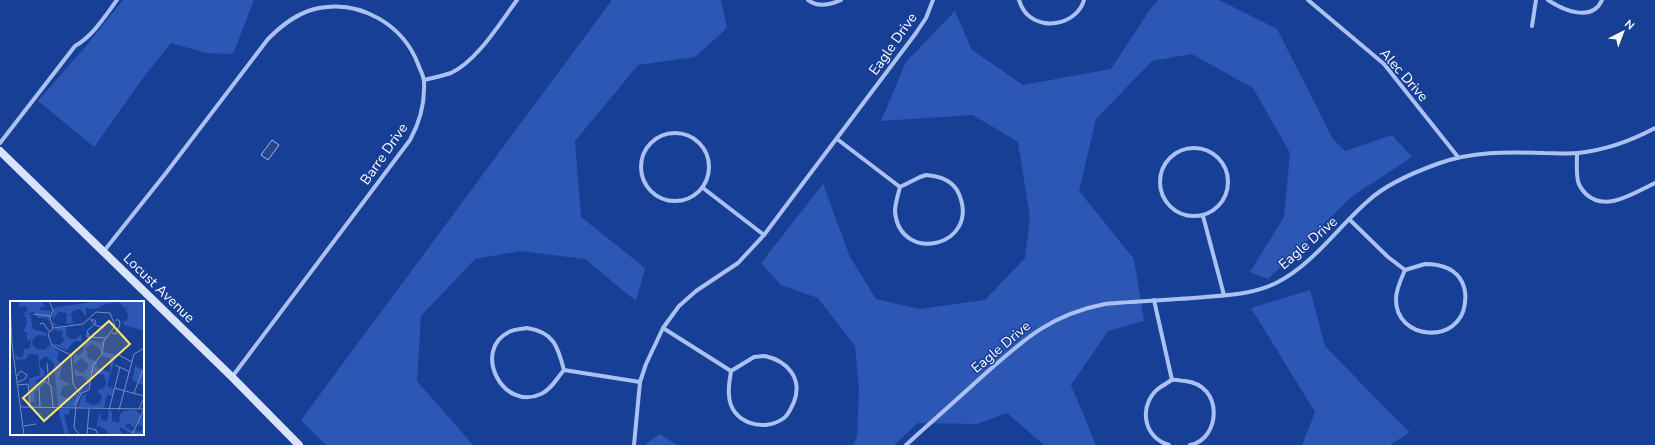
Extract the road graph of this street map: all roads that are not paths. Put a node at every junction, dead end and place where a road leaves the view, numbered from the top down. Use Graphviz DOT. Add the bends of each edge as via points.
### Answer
graph roads {
  1 [pos="117,0"];
  2 [pos="517,0"];
  3 [pos="808,0"];
  4 [pos="841,0"];
  5 [pos="933,0"];
  6 [pos="1019,0"];
  7 [pos="1084,0"];
  8 [pos="1308,0"];
  9 [pos="1536,0"];
  10 [pos="1548,0"];
  11 [pos="1602,0"];
  12 [pos="1532,26"];
  13 [pos="424,80"];
  14 [pos="1655,128"];
  15 [pos="837,139"];
  16 [pos="0,143"];
  17 [pos="0,151"];
  18 [pos="1577,153"];
  19 [pos="1458,157"];
  20 [pos="1655,183"];
  21 [pos="900,187"];
  22 [pos="703,188"];
  23 [pos="1203,216"];
  24 [pos="1350,220"];
  25 [pos="764,235"];
  26 [pos="104,251"];
  27 [pos="1405,270"];
  28 [pos="1224,295"];
  29 [pos="1154,300"];
  30 [pos="663,328"];
  31 [pos="564,370"];
  32 [pos="731,371"];
  33 [pos="232,377"];
  34 [pos="1172,380"];
  35 [pos="640,382"];
  36 [pos="299,445"];
  37 [pos="634,445"];
  38 [pos="906,445"];
  39 [pos="1169,445"];
  40 [pos="1190,445"];
  1 -- 16 [label="street" via="90,34 75,46"];
  2 -- 13 [label="street" via="468,61 451,73"];
  3 -- 4 [label="street" via="824,5"];
  5 -- 15 [label="street, Eagle Drive" via="926,18 916,33"];
  6 -- 7 [label="street" via="1029,16 1050,24 1064,22 1076,14"];
  8 -- 19 [label="street, Alec Drive" via="1384,64"];
  9 -- 12 [label="street"];
  10 -- 11 [label="street" via="1578,14 1589,12"];
  13 -- 26 [label="street, Barre Drive" via="414,52 393,27 376,16 358,9 338,6 318,8 288,21 268,40"];
  13 -- 33 [label="street, Barre Drive" via="422,110 410,140"];
  14 -- 18 [label="street, Eagle Drive" via="1624,142"];
  15 -- 21 [label="street"];
  15 -- 25 [label="street, Eagle Drive"];
  17 -- 26 [label="street, Locust Avenue"];
  18 -- 19 [label="street, Eagle Drive" via="1501,152"];
  18 -- 20 [label="street" via="1578,183 1589,196 1599,201 1619,200"];
  19 -- 24 [label="street, Eagle Drive" via="1414,173 1378,193"];
  21 -- 21 [label="street" via="895,209 896,220 905,235 924,244 935,244 944,241 956,231 963,216 962,202 952,183 943,178 926,176"];
  22 -- 22 [label="street" via="709,166 708,160 706,152 694,138 685,134 662,135 645,151 641,162 641,177 652,194 671,201 684,199"];
  22 -- 25 [label="street"];
  23 -- 23 [label="street" via="1215,210 1224,199 1228,187 1227,170 1218,156 1209,151 1186,148 1176,152 1164,166 1159,184 1160,191 1172,208 1182,213"];
  23 -- 28 [label="street"];
  24 -- 27 [label="street"];
  24 -- 28 [label="street, Eagle Drive" via="1299,268 1279,282 1254,292"];
  25 -- 30 [label="street, Eagle Drive" via="738,263 696,291 679,306"];
  26 -- 33 [label="street, Locust Avenue"];
  27 -- 27 [label="street" via="1396,300 1397,308 1408,326 1433,333 1445,331 1453,326 1459,320 1466,298 1461,280 1445,266 1425,264"];
  28 -- 29 [label="street, Eagle Drive"];
  29 -- 34 [label="street"];
  29 -- 38 [label="street, Eagle Drive" via="1090,307 1040,328 1016,346"];
  30 -- 32 [label="street"];
  30 -- 35 [label="street, Eagle Drive"];
  31 -- 31 [label="street" via="559,350 553,341 536,329 527,328 510,332 500,338 492,360 492,370 502,386 511,394 520,397 539,395 547,390"];
  31 -- 35 [label="street"];
  32 -- 32 [label="street" via="729,396 732,407 743,420 760,426 772,424 784,418 790,411 797,386 794,376 785,364 776,358 765,356 754,358"];
  33 -- 36 [label="street, Locust Avenue"];
  34 -- 39 [label="street" via="1155,391 1146,407 1145,417 1155,437"];
  34 -- 40 [label="street" via="1192,382 1209,395 1213,404 1214,415 1210,428 1200,441"];
  35 -- 37 [label="street, Eagle Drive"];
}
